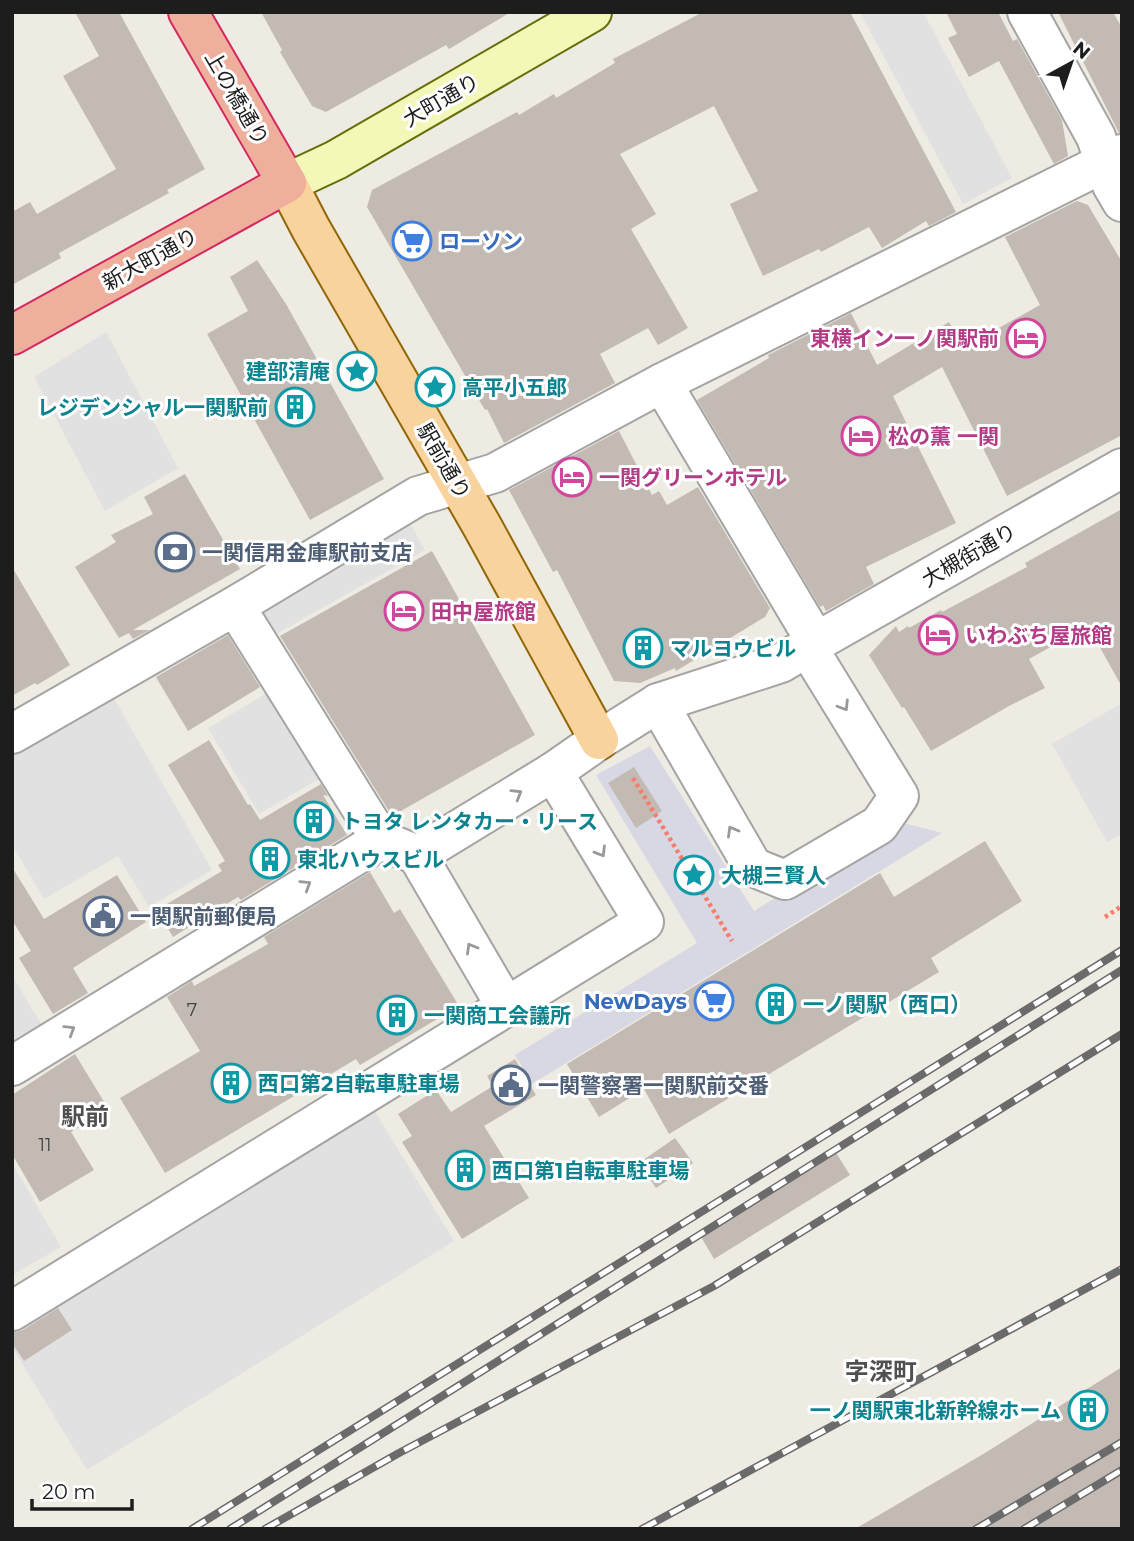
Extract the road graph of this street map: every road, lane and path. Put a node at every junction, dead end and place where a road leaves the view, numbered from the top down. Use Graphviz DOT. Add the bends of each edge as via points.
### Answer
graph roads {
  1 [pos="188,12"];
  2 [pos="592,12"];
  3 [pos="1027,12"];
  4 [pos="1113,159"];
  5 [pos="287,183"];
  6 [pos="1122,202"];
  7 [pos="12,335"];
  8 [pos="662,383"];
  9 [pos="1122,468"];
  10 [pos="457,484"];
  11 [pos="235,606"];
  12 [pos="812,645"];
  13 [pos="658,703"];
  14 [pos="12,734"];
  15 [pos="599,740"];
  16 [pos="553,772"];
  17 [pos="634,778"];
  18 [pos="381,840"];
  19 [pos="417,855"];
  20 [pos="1122,906"];
  21 [pos="1105,917"];
  22 [pos="732,941"];
  23 [pos="506,1007"];
  24 [pos="12,1066"];
  25 [pos="12,1311"];
  1 -- 5 [label="highway, 上の橋通り"];
  2 -- 5 [label="main road, 大町通り" via="336,160"];
  3 -- 4 [label="street" via="1096,137"];
  4 -- 6 [label="street"];
  4 -- 8 [label="street"];
  5 -- 7 [label="highway, 新大町通り"];
  5 -- 10 [label="main road, 駅前通り"];
  8 -- 10 [label="street" via="495,473"];
  8 -- 12 [label="street"];
  9 -- 12 [label="street, 大槻街通り"];
  10 -- 11 [label="street" via="418,496"];
  10 -- 15 [label="main road, 駅前通り"];
  11 -- 14 [label="street"];
  11 -- 18 [label="street"];
  12 -- 13 [label="street, 大槻街通り" via="781,663"];
  12 -- 13 [label="street, one-way" via="899,796 879,825 785,880 753,867"];
  13 -- 15 [label="street, 大槻街通り"];
  15 -- 16 [label="street, 大槻街通り"];
  19 -- 16 [label="street, 大槻街通り, one-way"];
  16 -- 23 [label="street, one-way" via="644,922"];
  17 -- 22 [label="path"];
  18 -- 19 [label="street"];
  24 -- 18 [label="street, one-way"];
  23 -- 19 [label="street, one-way"];
  20 -- 21 [label="path"];
  23 -- 25 [label="street"];
}
